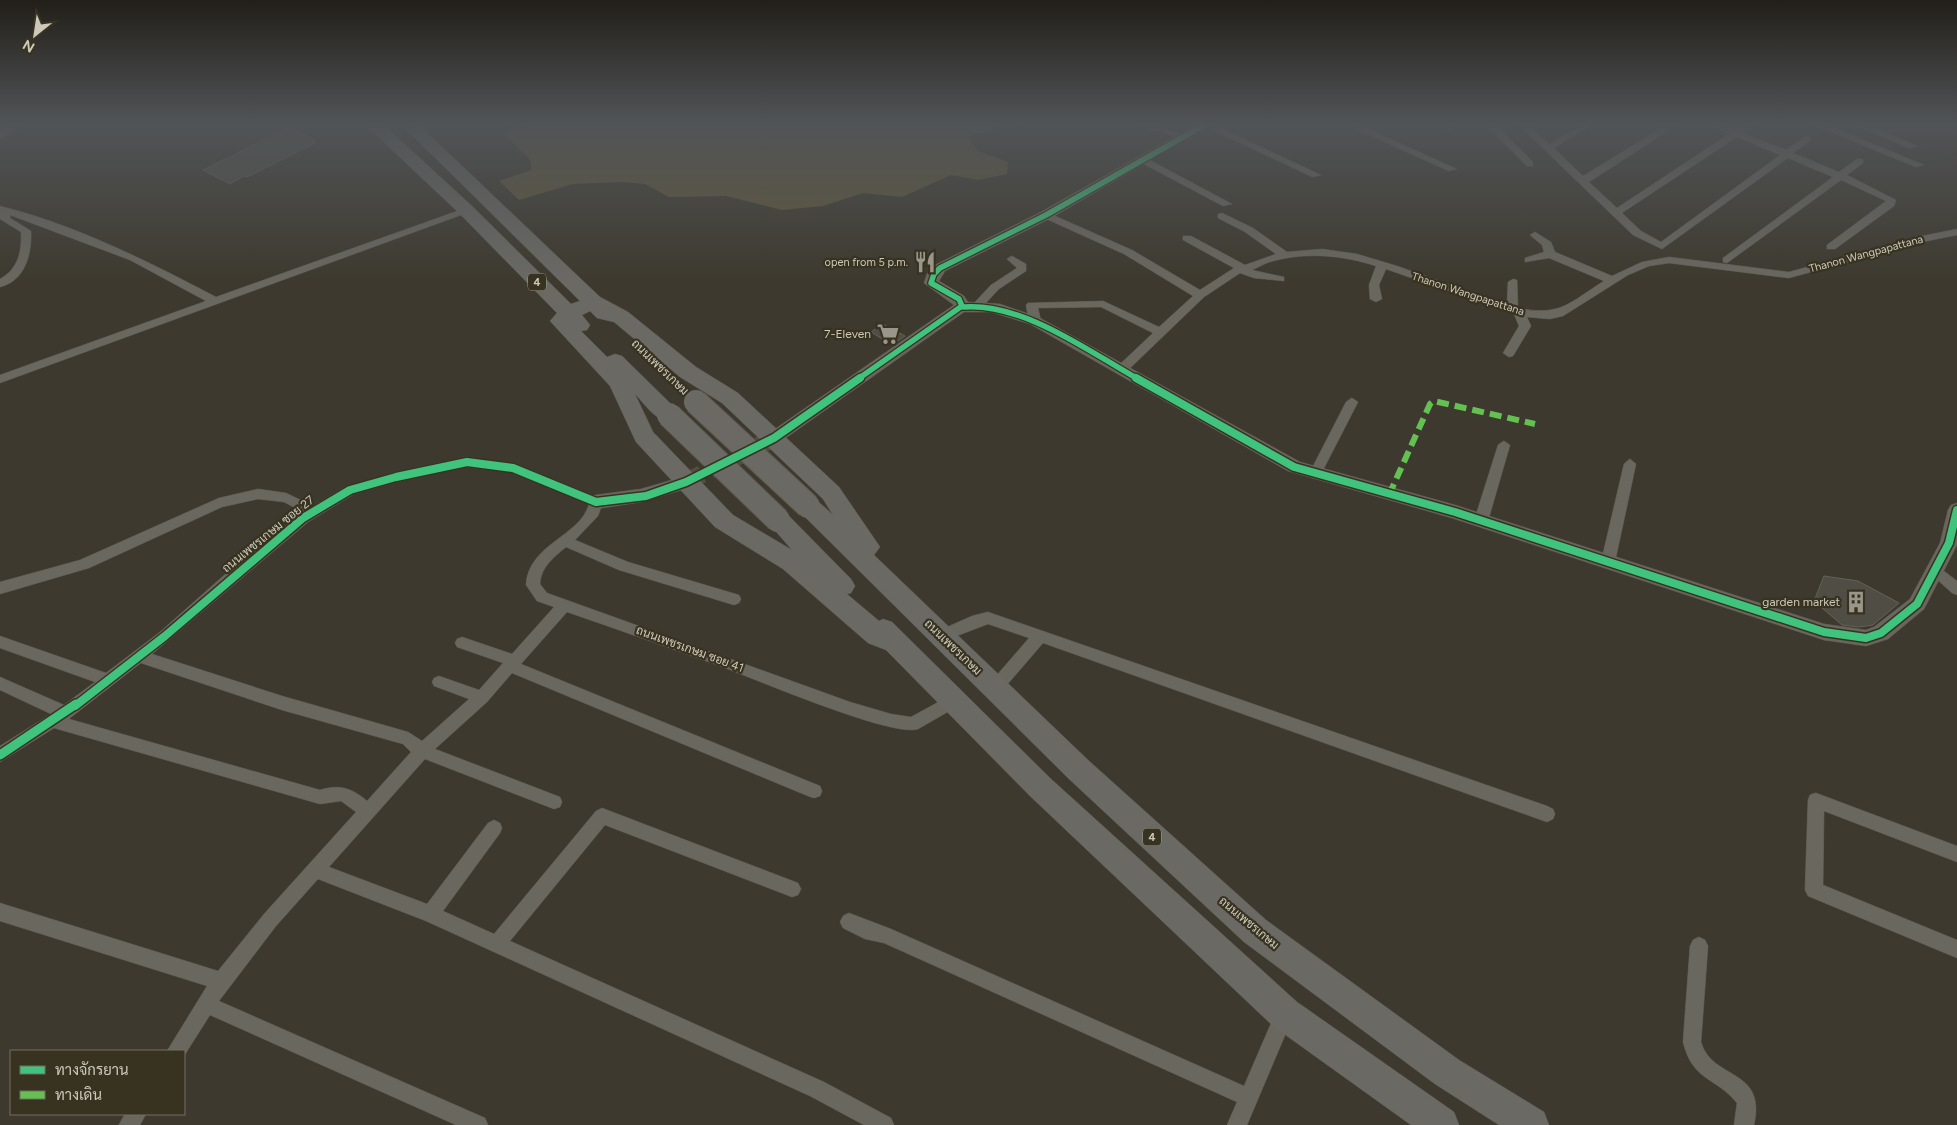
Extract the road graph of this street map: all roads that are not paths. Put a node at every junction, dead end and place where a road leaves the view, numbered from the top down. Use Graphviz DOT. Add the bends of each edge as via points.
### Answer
graph roads {
  1 [pos="431,178"];
  2 [pos="465,178"];
  3 [pos="1112,178"];
  4 [pos="1176,178"];
  5 [pos="1579,178"];
  6 [pos="1589,178"];
  7 [pos="1669,178"];
  8 [pos="1755,178"];
  9 [pos="1838,178"];
  10 [pos="1843,178"];
  11 [pos="1583,181"];
  12 [pos="1227,204"];
  13 [pos="3,211"];
  14 [pos="467,211"];
  15 [pos="1616,213"];
  16 [pos="1046,215"];
  17 [pos="1222,216"];
  18 [pos="1957,232"];
  19 [pos="1535,235"];
  20 [pos="1187,238"];
  21 [pos="1831,247"];
  22 [pos="1550,254"];
  23 [pos="1286,256"];
  24 [pos="1012,259"];
  25 [pos="1529,260"];
  26 [pos="1727,260"];
  27 [pos="1382,265"];
  28 [pos="1242,269"];
  29 [pos="1280,279"];
  30 [pos="1612,280"];
  31 [pos="1513,282"];
  32 [pos="0,284"];
  33 [pos="1200,295"];
  34 [pos="1376,299"];
  35 [pos="214,301"];
  36 [pos="593,302"];
  37 [pos="971,306"];
  38 [pos="1516,311"];
  39 [pos="568,314"];
  40 [pos="1034,322"];
  41 [pos="1161,333"];
  42 [pos="1508,353"];
  43 [pos="1121,370"];
  44 [pos="0,379"];
  45 [pos="1352,402"];
  46 [pos="774,438"];
  47 [pos="1504,445"];
  48 [pos="1630,464"];
  49 [pos="1315,474"];
  50 [pos="686,482"];
  51 [pos="596,502"];
  52 [pos="1957,510"];
  53 [pos="313,511"];
  54 [pos="1481,520"];
  55 [pos="564,541"];
  56 [pos="1953,545"];
  57 [pos="1608,562"];
  58 [pos="1936,570"];
  59 [pos="0,588"];
  60 [pos="1957,589"];
  61 [pos="734,599"];
  62 [pos="906,601"];
  63 [pos="564,605"];
  64 [pos="941,636"];
  65 [pos="1040,636"];
  66 [pos="0,642"];
  67 [pos="895,642"];
  68 [pos="462,643"];
  69 [pos="139,656"];
  70 [pos="513,664"];
  71 [pos="108,680"];
  72 [pos="439,682"];
  73 [pos="0,683"];
  74 [pos="995,688"];
  75 [pos="482,697"];
  76 [pos="953,701"];
  77 [pos="59,717"];
  78 [pos="422,750"];
  79 [pos="0,755"];
  80 [pos="814,790"];
  81 [pos="554,802"];
  82 [pos="367,811"];
  83 [pos="1548,814"];
  84 [pos="494,828"];
  85 [pos="1957,854"];
  86 [pos="316,870"];
  87 [pos="792,889"];
  88 [pos="0,912"];
  89 [pos="430,914"];
  90 [pos="849,922"];
  91 [pos="496,945"];
  92 [pos="1699,946"];
  93 [pos="1957,949"];
  94 [pos="221,981"];
  95 [pos="205,1004"];
  96 [pos="1285,1014"];
  97 [pos="177,1050"];
  98 [pos="1249,1098"];
  99 [pos="478,1125"];
  100 [pos="884,1125"];
  101 [pos="1237,1125"];
  102 [pos="1441,1125"];
  103 [pos="1531,1125"];
  104 [pos="1744,1125"];
  1 -- 14 [label="highway, 4"];
  2 -- 36 [label="highway, ถนนเพชรเกษม / 4"];
  3 -- 16 [label="street"];
  4 -- 12 [label="street"];
  5 -- 11 [label="street"];
  6 -- 11 [label="street"];
  7 -- 15 [label="street"];
  8 -- 15 [label="street" via="1662,246 1637,233"];
  9 -- 26 [label="street"];
  10 -- 21 [label="street" via="1891,202"];
  11 -- 15 [label="street"];
  13 -- 32 [label="street" via="4,219 23,227 27,241 25,257 16,274"];
  13 -- 35 [label="street" via="42,222 134,258"];
  14 -- 35 [label="street"];
  14 -- 39 [label="highway, 4"];
  16 -- 33 [label="street" via="1128,252"];
  16 -- 46 [label="street" via="940,268 931,283 959,299 962,306"];
  17 -- 23 [label="street" via="1244,234"];
  18 -- 30 [label="street, Thanon Wangpapattana" via="1789,275 1652,260"];
  19 -- 22 [label="street" via="1547,244"];
  20 -- 28 [label="street"];
  22 -- 25 [label="street"];
  22 -- 30 [label="street"];
  23 -- 27 [label="street, Thanon Wangpapattana" via="1338,254"];
  23 -- 28 [label="street, Thanon Wangpapattana" via="1270,258"];
  24 -- 37 [label="street" via="1022,269"];
  27 -- 34 [label="street" via="1374,285"];
  27 -- 38 [label="street, Thanon Wangpapattana"];
  28 -- 29 [label="street"];
  28 -- 33 [label="street, Thanon Wangpapattana"];
  30 -- 38 [label="street, Thanon Wangpapattana" via="1554,315 1533,316"];
  31 -- 38 [label="street"];
  33 -- 41 [label="street, Thanon Wangpapattana"];
  35 -- 44 [label="street"];
  36 -- 39 [label="highway"];
  36 -- 46 [label="highway" via="621,317 688,372 730,398"];
  36 -- 62 [label="highway, ถนนเพชรเกษม / 4, bridge"];
  37 -- 40 [label="street" via="1001,309"];
  38 -- 42 [label="street" via="1525,326"];
  39 -- 50 [label="highway" via="560,321 619,384 644,436"];
  39 -- 67 [label="highway, 4, bridge" via="778,520"];
  40 -- 41 [label="street" via="1032,304 1103,304"];
  40 -- 43 [label="street"];
  41 -- 43 [label="street, Thanon Wangpapattana"];
  43 -- 49 [label="street" via="1294,467"];
  45 -- 49 [label="street"];
  46 -- 62 [label="highway" via="831,493 860,538 904,585"];
  47 -- 54 [label="street"];
  48 -- 57 [label="street"];
  49 -- 54 [label="street"];
  50 -- 51 [label="street" via="646,496"];
  50 -- 67 [label="highway" via="724,520 792,562 877,636"];
  51 -- 53 [label="street, ถนนเพชรเกษม ซอย 27" via="513,468 467,462 364,485"];
  51 -- 55 [label="street, ถนนเพชรเกษม ซอย 41" via="588,518"];
  52 -- 56 [label="street"];
  53 -- 59 [label="street" via="286,498 258,494 219,503 84,564"];
  53 -- 69 [label="street, ถนนเพชรเกษม ซอย 27"];
  54 -- 57 [label="street"];
  55 -- 61 [label="street" via="624,566"];
  55 -- 63 [label="street, ถนนเพชรเกษม ซอย 41" via="538,566 531,585 542,598"];
  56 -- 58 [label="street"];
  57 -- 58 [label="street" via="1824,632 1866,638 1881,633 1917,604"];
  58 -- 60 [label="street"];
  62 -- 64 [label="highway, ถนนเพชรเกษม / 4"];
  63 -- 70 [label="street"];
  63 -- 76 [label="street, ถนนเพชรเกษม ซอย 41" via="891,721 913,724"];
  64 -- 65 [label="street" via="988,618"];
  64 -- 74 [label="highway, ถนนเพชรเกษม / 4"];
  65 -- 74 [label="street"];
  65 -- 83 [label="street"];
  66 -- 71 [label="street"];
  67 -- 76 [label="highway, 4"];
  68 -- 70 [label="street"];
  69 -- 71 [label="street, ถนนเพชรเกษม ซอย 27"];
  69 -- 78 [label="street" via="282,703 408,739"];
  70 -- 75 [label="street"];
  70 -- 80 [label="street"];
  71 -- 77 [label="street, ถนนเพชรเกษม ซอย 27"];
  72 -- 75 [label="street"];
  73 -- 77 [label="street"];
  74 -- 103 [label="highway, ถนนเพชรเกษม / 4" via="1255,931 1447,1072"];
  75 -- 78 [label="street"];
  76 -- 96 [label="highway, 4" via="1040,787"];
  77 -- 79 [label="street, ถนนเพชรเกษม ซอย 27"];
  77 -- 82 [label="street" via="320,797 339,792"];
  78 -- 81 [label="street"];
  78 -- 82 [label="street"];
  82 -- 86 [label="street"];
  84 -- 89 [label="street"];
  85 -- 93 [label="street" via="1816,800 1814,890"];
  86 -- 89 [label="street"];
  86 -- 94 [label="street"];
  87 -- 91 [label="street" via="602,816"];
  88 -- 94 [label="street"];
  89 -- 91 [label="street"];
  90 -- 98 [label="street"];
  91 -- 100 [label="street" via="817,1089"];
  92 -- 104 [label="street" via="1692,1042 1694,1053 1745,1098"];
  94 -- 95 [label="street"];
  95 -- 97 [label="street"];
  95 -- 99 [label="street"];
  96 -- 98 [label="street"];
  96 -- 102 [label="highway, 4"];
  98 -- 101 [label="street"];
}
